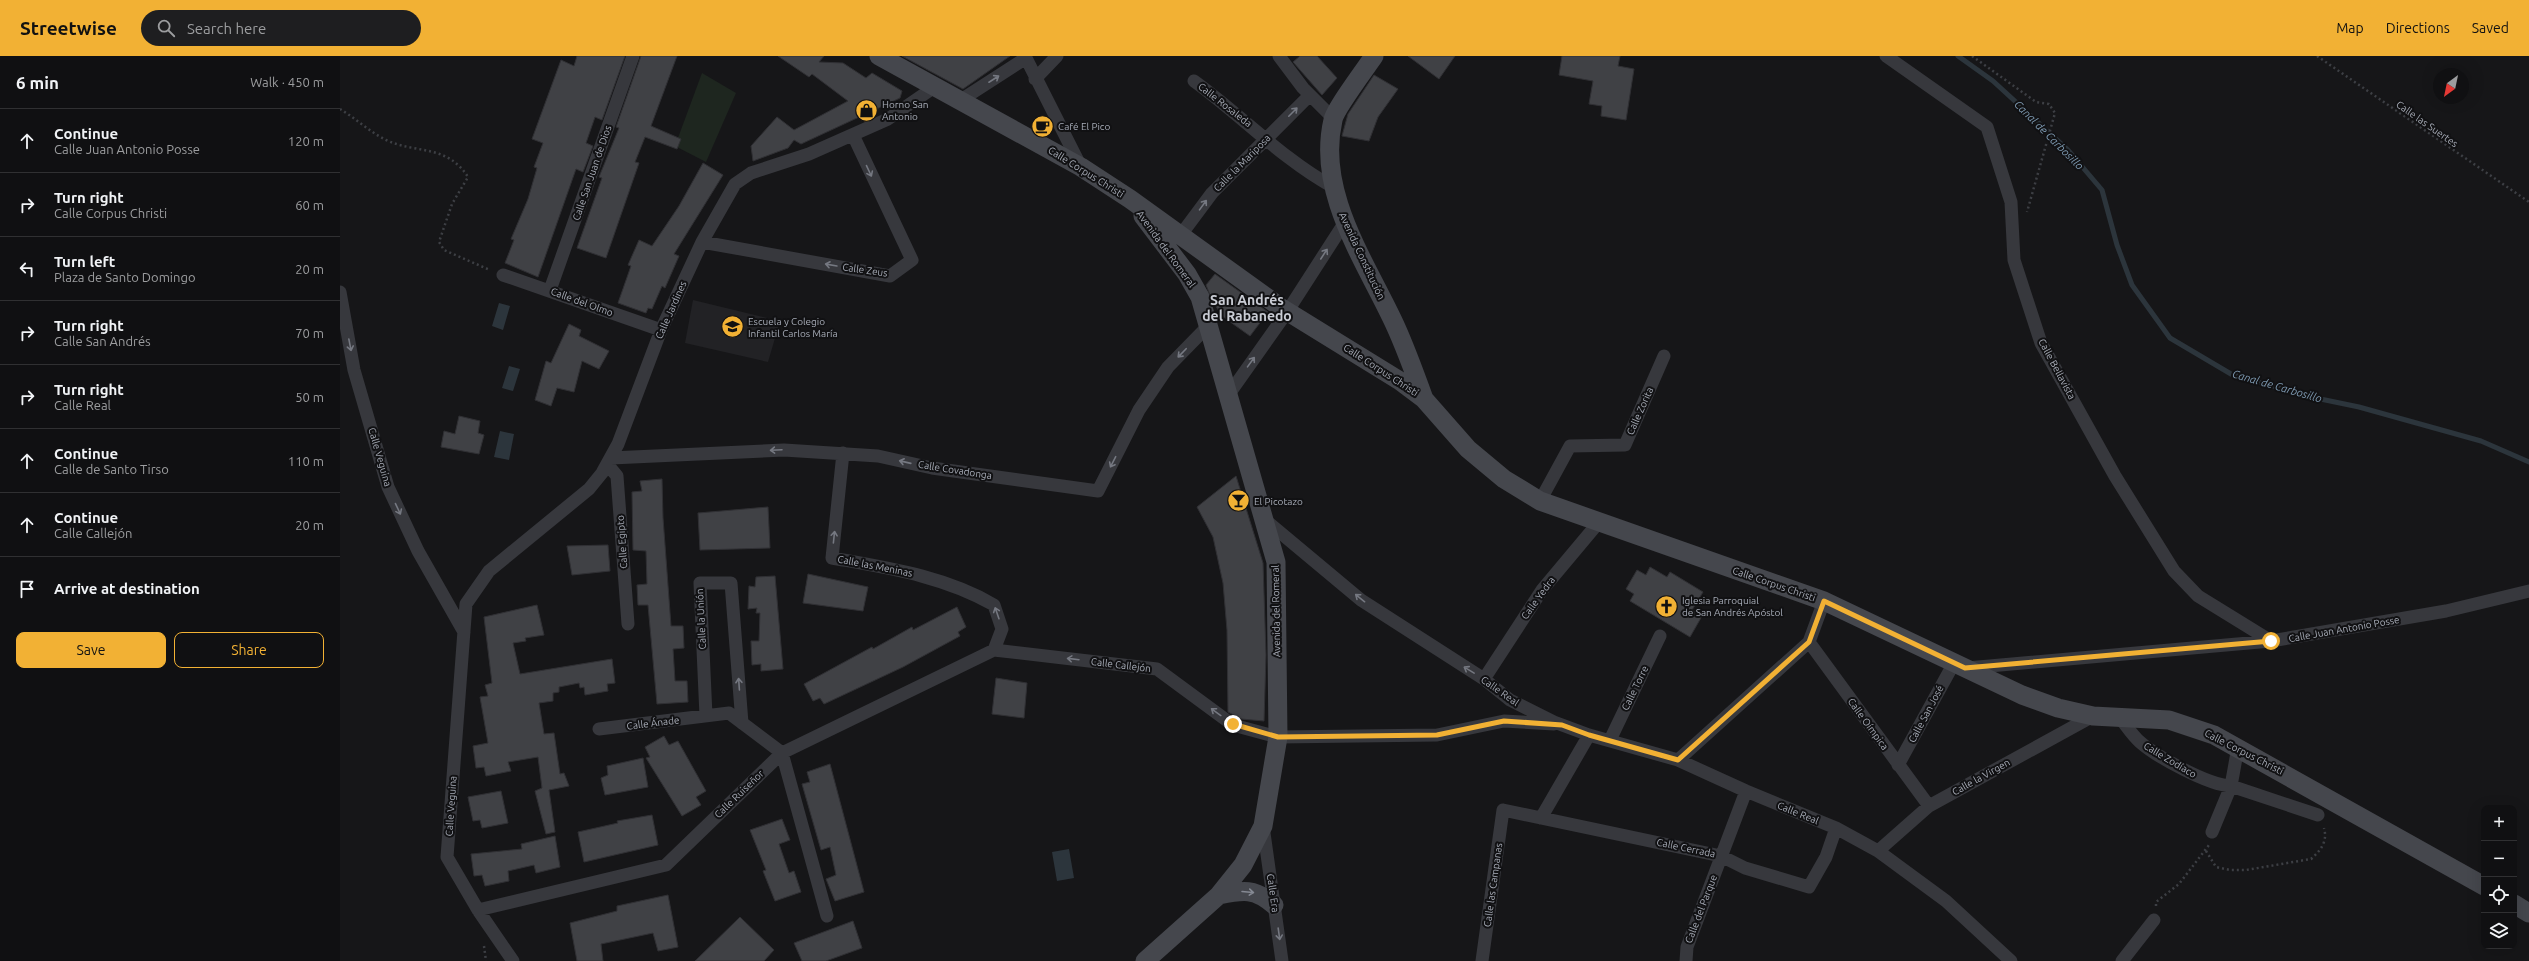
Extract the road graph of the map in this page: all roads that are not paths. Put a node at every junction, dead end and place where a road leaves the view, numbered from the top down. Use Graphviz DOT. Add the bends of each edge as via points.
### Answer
graph roads {
  1 [pos="633,56"];
  2 [pos="879,56"];
  3 [pos="1057,56"];
  4 [pos="1279,56"];
  5 [pos="1374,56"];
  6 [pos="1886,56"];
  7 [pos="1026,57"];
  8 [pos="1035,79"];
  9 [pos="1194,81"];
  10 [pos="936,86"];
  11 [pos="1310,95"];
  12 [pos="961,100"];
  13 [pos="1333,118"];
  14 [pos="853,135"];
  15 [pos="1267,138"];
  16 [pos="1081,167"];
  17 [pos="1333,187"];
  18 [pos="1130,200"];
  19 [pos="1345,222"];
  20 [pos="1180,236"];
  21 [pos="702,242"];
  22 [pos="1202,253"];
  23 [pos="1187,274"];
  24 [pos="503,275"];
  25 [pos="550,290"];
  26 [pos="340,292"];
  27 [pos="1288,312"];
  28 [pos="1209,325"];
  29 [pos="661,330"];
  30 [pos="1403,345"];
  31 [pos="1664,356"];
  32 [pos="1386,372"];
  33 [pos="1229,394"];
  34 [pos="1424,399"];
  35 [pos="843,454"];
  36 [pos="609,461"];
  37 [pos="1540,501"];
  38 [pos="1264,519"];
  39 [pos="1599,522"];
  40 [pos="2529,591"];
  41 [pos="1824,601"];
  42 [pos="466,604"];
  43 [pos="628,624"];
  44 [pos="464,632"];
  45 [pos="1660,636"];
  46 [pos="2271,641"];
  47 [pos="1809,642"];
  48 [pos="994,650"];
  49 [pos="1960,665"];
  50 [pos="1484,679"];
  51 [pos="706,716"];
  52 [pos="2093,716"];
  53 [pos="2120,718"];
  54 [pos="742,723"];
  55 [pos="1562,725"];
  56 [pos="599,729"];
  57 [pos="1589,735"];
  58 [pos="1278,737"];
  59 [pos="1610,740"];
  60 [pos="2238,747"];
  61 [pos="782,753"];
  62 [pos="1678,760"];
  63 [pos="1898,765"];
  64 [pos="2231,786"];
  65 [pos="1746,791"];
  66 [pos="1929,806"];
  67 [pos="1503,810"];
  68 [pos="2318,815"];
  69 [pos="1542,818"];
  70 [pos="1263,826"];
  71 [pos="1836,828"];
  72 [pos="2212,832"];
  73 [pos="1878,851"];
  74 [pos="1721,856"];
  75 [pos="2481,884"];
  76 [pos="1219,895"];
  77 [pos="1274,905"];
  78 [pos="2517,906"];
  79 [pos="478,910"];
  80 [pos="2529,913"];
  81 [pos="827,916"];
  82 [pos="2154,920"];
  83 [pos="1687,946"];
  84 [pos="512,961"];
  85 [pos="1146,961"];
  86 [pos="1282,961"];
  87 [pos="1482,961"];
  88 [pos="1675,961"];
  89 [pos="1686,961"];
  90 [pos="2011,961"];
  91 [pos="2122,961"];
  1 -- 25 [label="street, Calle San Juan de Dios"];
  2 -- 10 [label="main road, Calle Corpus Christi"];
  3 -- 8 [label="street"];
  4 -- 11 [label="street"];
  5 -- 13 [label="main road, Avenida Constitución"];
  6 -- 46 [label="street, Calle Bellavista" via="1987,128 2011,202 2014,260 2045,350 2115,476 2174,571 2198,596"];
  7 -- 8 [label="street"];
  12 -- 7 [label="street, one-way"];
  8 -- 16 [label="street"];
  9 -- 15 [label="street, Calle Rosaleda"];
  10 -- 12 [label="main road, Calle Corpus Christi"];
  10 -- 14 [label="street, Calle Jardines" via="888,119"];
  11 -- 13 [label="street"];
  15 -- 11 [label="street, Calle la Mariposa, one-way"];
  12 -- 16 [label="main road, Calle Corpus Christi"];
  13 -- 17 [label="main road, Avenida Constitución" via="1330,163"];
  14 -- 21 [label="street, Calle Jardines" via="809,154 751,173 735,184"];
  14 -- 21 [label="street, Calle Zeus, one-way" via="912,260 890,276"];
  15 -- 17 [label="street, Calle Rosaleda" via="1306,172"];
  20 -- 15 [label="street, Calle la Mariposa, one-way" via="1212,193"];
  16 -- 18 [label="main road, Calle Corpus Christi"];
  17 -- 19 [label="main road, Avenida Constitución"];
  18 -- 20 [label="main road, Calle Corpus Christi"];
  18 -- 23 [label="main road, Avenida del Romeral"];
  27 -- 19 [label="street, one-way"];
  19 -- 30 [label="main road, Avenida Constitución"];
  20 -- 22 [label="main road, Calle Corpus Christi"];
  21 -- 29 [label="street, Calle Jardines"];
  22 -- 23 [label="main road"];
  22 -- 27 [label="main road, Calle Corpus Christi"];
  23 -- 28 [label="main road, Avenida del Romeral" via="1200,297"];
  24 -- 25 [label="street, Calle del Olmo"];
  25 -- 29 [label="street, Calle del Olmo"];
  26 -- 44 [label="street, Calle Veguina, one-way" via="354,370 388,487 418,551"];
  27 -- 32 [label="main road, Calle Corpus Christi"];
  33 -- 27 [label="street, one-way"];
  28 -- 33 [label="main road, Avenida del Romeral"];
  28 -- 35 [label="street, Calle Covadonga, one-way" via="1168,367 1139,410 1098,491 932,468 878,456"];
  29 -- 36 [label="street, Calle Jardines"];
  30 -- 32 [label="main road"];
  30 -- 34 [label="main road, Avenida Constitución"];
  31 -- 37 [label="street, Calle Zorita" via="1625,445 1570,446"];
  32 -- 34 [label="main road, Calle Corpus Christi"];
  33 -- 38 [label="main road, Avenida del Romeral"];
  34 -- 37 [label="main road, Calle Corpus Christi" via="1468,449 1504,479"];
  35 -- 36 [label="street, Calle Covadonga, one-way" via="784,450"];
  48 -- 35 [label="street, Calle las Meninas, one-way" via="1002,628 994,605 968,590 901,570 832,558"];
  36 -- 42 [label="street, Calle Jardines" via="588,489 489,570"];
  36 -- 43 [label="street, Calle Egipto" via="617,476"];
  37 -- 39 [label="main road, Calle Corpus Christi"];
  50 -- 38 [label="street, Calle Real, one-way" via="1361,600"];
  38 -- 58 [label="main road, Avenida del Romeral" via="1276,562"];
  39 -- 41 [label="main road, Calle Corpus Christi"];
  39 -- 50 [label="street, Calle Yedra" via="1542,590"];
  40 -- 46 [label="street, Calle Juan Antonio Posse" via="2446,611"];
  41 -- 47 [label="street"];
  41 -- 49 [label="main road, Calle Corpus Christi"];
  42 -- 44 [label="street, Calle Veguina"];
  44 -- 79 [label="street, Calle Veguina" via="447,856"];
  45 -- 59 [label="street, Calle Torre"];
  46 -- 49 [label="street, Calle Juan Antonio Posse"];
  47 -- 62 [label="street"];
  47 -- 63 [label="street, Calle Oímpica"];
  58 -- 48 [label="street, Calle Callejón, one-way" via="1233,724 1157,669"];
  48 -- 61 [label="street, Calle Ruiseñor"];
  49 -- 52 [label="main road, Calle Corpus Christi" via="2022,695 2058,708"];
  49 -- 63 [label="street, Calle San José"];
  50 -- 55 [label="street, Calle Real" via="1510,700"];
  51 -- 54 [label="street" via="729,713"];
  54 -- 51 [label="street, Calle la Unión, one-way" via="731,583 700,583"];
  51 -- 56 [label="street, Calle Ánade"];
  52 -- 53 [label="main road, Calle Corpus Christi"];
  52 -- 66 [label="street, Calle la Virgen"];
  53 -- 60 [label="main road, Calle Corpus Christi" via="2169,720 2214,735"];
  53 -- 64 [label="street, Calle Zodíaco" via="2140,742 2201,778 2221,786"];
  54 -- 61 [label="street"];
  55 -- 57 [label="street, Calle Real"];
  55 -- 58 [label="street, Calle Callejón" via="1504,721 1437,735"];
  57 -- 59 [label="street, Calle Real"];
  57 -- 69 [label="street"];
  58 -- 70 [label="main road, Avenida del Romeral"];
  59 -- 62 [label="street, Calle Real"];
  60 -- 64 [label="street"];
  60 -- 75 [label="main road, Calle Corpus Christi"];
  61 -- 79 [label="street, Calle Ruiseñor" via="666,865"];
  61 -- 81 [label="street"];
  62 -- 65 [label="street, Calle Real"];
  63 -- 66 [label="street, Calle Oímpica"];
  64 -- 68 [label="street, Calle Zodíaco"];
  64 -- 72 [label="street"];
  65 -- 71 [label="street, Calle Real"];
  65 -- 74 [label="street, Calle del Parque"];
  66 -- 73 [label="street, Calle la Virgen"];
  67 -- 69 [label="street, Calle Cerrada"];
  67 -- 87 [label="street, Calle las Campanas"];
  69 -- 74 [label="street, Calle Cerrada"];
  70 -- 76 [label="main road, Avenida del Romeral" via="1243,865"];
  70 -- 77 [label="street, Calle Era"];
  71 -- 73 [label="street, Calle Real"];
  71 -- 74 [label="street, Calle Cerrada" via="1826,857 1809,887 1746,868"];
  73 -- 90 [label="street, Calle Real" via="1946,901"];
  74 -- 83 [label="street, Calle del Parque"];
  76 -- 77 [label="main road, one-way" via="1238,891 1261,894"];
  76 -- 85 [label="main road, Avenida del Romeral"];
  77 -- 86 [label="street, Calle Era, one-way"];
  78 -- 80 [label="main road"];
  79 -- 84 [label="street, Calle Veguina"];
  82 -- 91 [label="street"];
  83 -- 88 [label="street"];
  83 -- 89 [label="street, Calle del Parque"];
}
